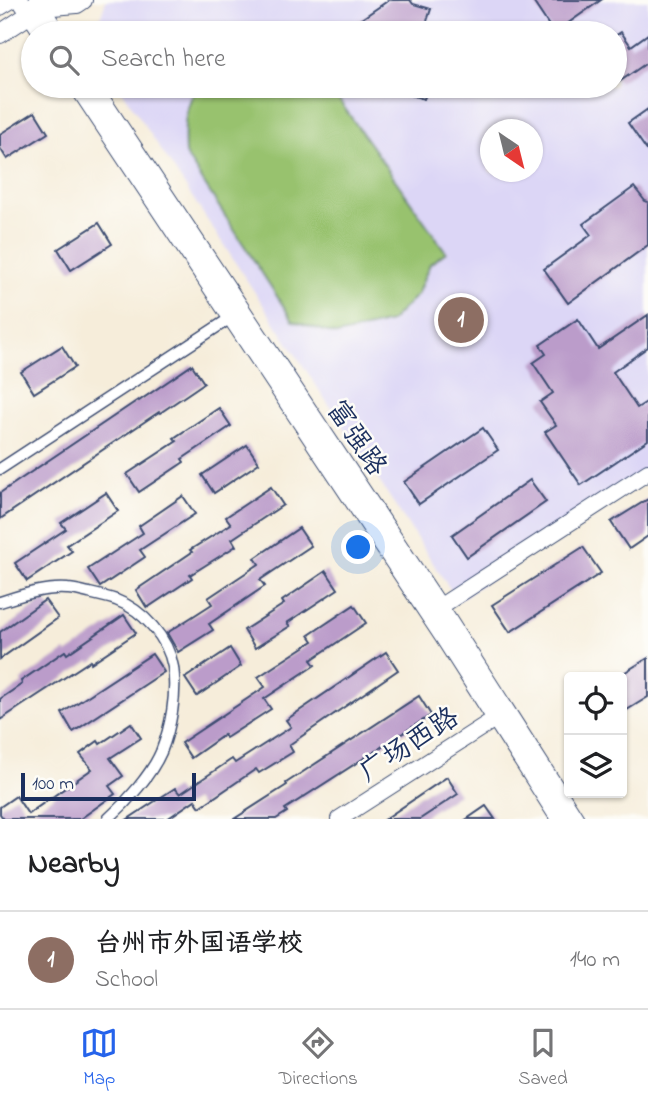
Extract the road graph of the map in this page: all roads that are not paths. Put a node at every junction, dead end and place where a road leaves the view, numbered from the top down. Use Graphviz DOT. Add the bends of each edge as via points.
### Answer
graph roads {
  1 [pos="10,0"];
  2 [pos="83,0"];
  3 [pos="35,4"];
  4 [pos="0,6"];
  5 [pos="48,21"];
  6 [pos="0,34"];
  7 [pos="85,98"];
  8 [pos="101,98"];
  9 [pos="232,317"];
  10 [pos="0,469"];
  11 [pos="648,472"];
  12 [pos="0,602"];
  13 [pos="434,611"];
  14 [pos="501,715"];
  15 [pos="108,819"];
  16 [pos="340,819"];
  17 [pos="559,819"];
  18 [pos="576,819"];
  1 -- 4 [label="main road"];
  2 -- 3 [label="main road"];
  3 -- 5 [label="main road"];
  3 -- 6 [label="main road"];
  7 -- 9 [label="main road, 富强路"];
  8 -- 13 [label="main road, 富强路"];
  9 -- 10 [label="street"];
  9 -- 13 [label="main road, 富强路"];
  11 -- 13 [label="main road"];
  12 -- 15 [label="street" via="33,591 68,589 116,600 137,612 166,647 173,666 174,697 161,753 127,802"];
  13 -- 14 [label="main road, 富强路"];
  14 -- 16 [label="main road, 广场西路"];
  14 -- 17 [label="main road, 富强路"];
  14 -- 18 [label="main road, 富强路"];
}
